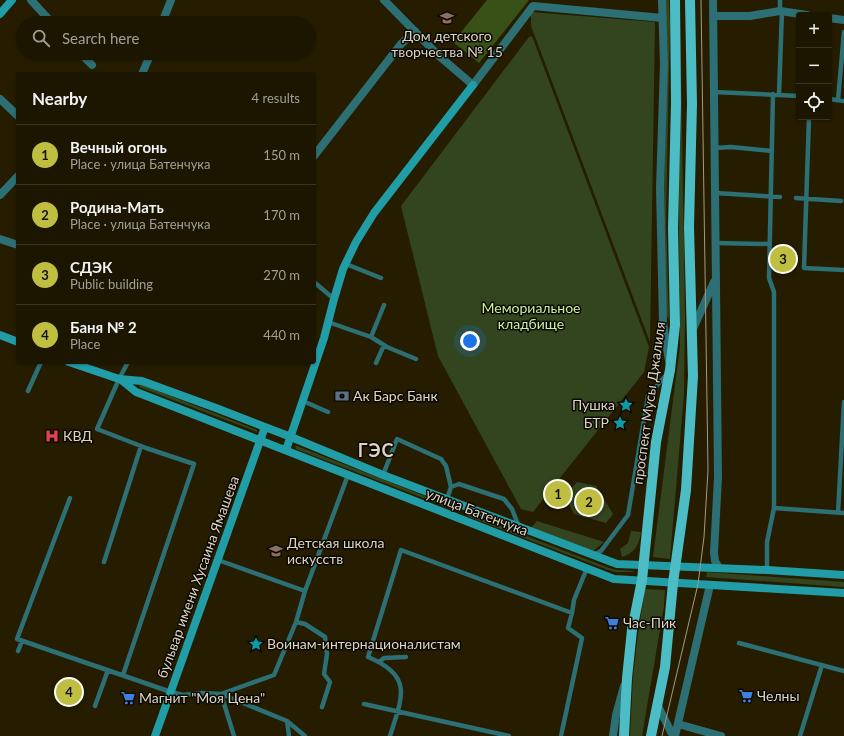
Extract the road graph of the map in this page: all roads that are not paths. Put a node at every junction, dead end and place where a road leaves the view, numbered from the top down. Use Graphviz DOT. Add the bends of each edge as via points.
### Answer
graph roads {
  1 [pos="12,0"];
  2 [pos="31,0"];
  3 [pos="171,0"];
  4 [pos="384,0"];
  5 [pos="662,0"];
  6 [pos="675,0"];
  7 [pos="690,0"];
  8 [pos="713,0"];
  9 [pos="780,0"];
  10 [pos="535,3"];
  11 [pos="781,11"];
  12 [pos="796,13"];
  13 [pos="0,14"];
  14 [pos="46,16"];
  15 [pos="165,16"];
  16 [pos="713,16"];
  17 [pos="663,18"];
  18 [pos="832,18"];
  19 [pos="844,20"];
  20 [pos="414,31"];
  21 [pos="844,32"];
  22 [pos="87,60"];
  23 [pos="148,60"];
  24 [pos="92,65"];
  25 [pos="143,72"];
  26 [pos="474,85"];
  27 [pos="714,92"];
  28 [pos="773,94"];
  29 [pos="779,94"];
  30 [pos="796,96"];
  31 [pos="0,99"];
  32 [pos="832,99"];
  33 [pos="838,100"];
  34 [pos="844,100"];
  35 [pos="16,114"];
  36 [pos="809,120"];
  37 [pos="714,148"];
  38 [pos="772,151"];
  39 [pos="316,153"];
  40 [pos="16,178"];
  41 [pos="715,193"];
  42 [pos="0,195"];
  43 [pos="771,197"];
  44 [pos="780,197"];
  45 [pos="796,198"];
  46 [pos="806,199"];
  47 [pos="840,201"];
  48 [pos="0,239"];
  49 [pos="715,243"];
  50 [pos="16,244"];
  51 [pos="769,244"];
  52 [pos="346,264"];
  53 [pos="844,270"];
  54 [pos="716,275"];
  55 [pos="382,278"];
  56 [pos="316,284"];
  57 [pos="334,299"];
  58 [pos="384,305"];
  59 [pos="328,322"];
  60 [pos="692,332"];
  61 [pos="0,335"];
  62 [pos="371,337"];
  63 [pos="16,341"];
  64 [pos="384,345"];
  65 [pos="416,359"];
  66 [pos="316,362"];
  67 [pos="376,363"];
  68 [pos="40,364"];
  69 [pos="75,364"];
  70 [pos="127,364"];
  71 [pos="315,364"];
  72 [pos="670,370"];
  73 [pos="119,379"];
  74 [pos="28,390"];
  75 [pos="303,401"];
  76 [pos="844,402"];
  77 [pos="328,412"];
  78 [pos="265,427"];
  79 [pos="291,436"];
  80 [pos="260,440"];
  81 [pos="142,446"];
  82 [pos="286,450"];
  83 [pos="383,474"];
  84 [pos="348,475"];
  85 [pos="451,486"];
  86 [pos="70,498"];
  87 [pos="446,499"];
  88 [pos="774,508"];
  89 [pos="471,509"];
  90 [pos="838,513"];
  91 [pos="844,513"];
  92 [pos="465,521"];
  93 [pos="519,526"];
  94 [pos="593,556"];
  95 [pos="218,560"];
  96 [pos="104,562"];
  97 [pos="644,565"];
  98 [pos="676,566"];
  99 [pos="587,568"];
  100 [pos="719,568"];
  101 [pos="767,570"];
  102 [pos="844,575"];
  103 [pos="642,580"];
  104 [pos="673,584"];
  105 [pos="710,585"];
  106 [pos="305,591"];
  107 [pos="844,593"];
  108 [pos="572,613"];
  109 [pos="296,622"];
  110 [pos="22,641"];
  111 [pos="739,643"];
  112 [pos="18,651"];
  113 [pos="406,657"];
  114 [pos="379,662"];
  115 [pos="822,665"];
  116 [pos="108,670"];
  117 [pos="844,671"];
  118 [pos="123,675"];
  119 [pos="627,678"];
  120 [pos="171,692"];
  121 [pos="221,694"];
  122 [pos="364,704"];
  123 [pos="657,704"];
  124 [pos="95,706"];
  125 [pos="322,708"];
  126 [pos="397,711"];
  127 [pos="287,721"];
  128 [pos="678,724"];
  129 [pos="155,736"];
  130 [pos="234,736"];
  131 [pos="290,736"];
  132 [pos="305,736"];
  133 [pos="390,736"];
  134 [pos="509,736"];
  135 [pos="561,736"];
  136 [pos="613,736"];
  137 [pos="624,736"];
  138 [pos="651,736"];
  139 [pos="674,736"];
  140 [pos="721,736"];
  141 [pos="800,736"];
  1 -- 13 [label="main road"];
  2 -- 14 [label="street"];
  3 -- 15 [label="street"];
  4 -- 20 [label="street"];
  5 -- 17 [label="street"];
  6 -- 72 [label="main road, проспект Мусы Джалиля" via="675,325"];
  7 -- 60 [label="main road" via="692,104 689,227"];
  8 -- 16 [label="street"];
  9 -- 11 [label="lane"];
  10 -- 17 [label="street"];
  10 -- 26 [label="street"];
  11 -- 12 [label="street"];
  11 -- 16 [label="street" via="750,16"];
  11 -- 29 [label="lane"];
  16 -- 27 [label="street"];
  17 -- 72 [label="street" via="660,188 663,315"];
  18 -- 19 [label="street"];
  20 -- 26 [label="street"];
  20 -- 39 [label="street" via="401,44"];
  21 -- 33 [label="lane"];
  22 -- 24 [label="street"];
  23 -- 25 [label="street"];
  26 -- 52 [label="main road" via="374,213"];
  27 -- 28 [label="lane"];
  27 -- 37 [label="street"];
  28 -- 29 [label="lane"];
  28 -- 38 [label="lane"];
  29 -- 30 [label="lane"];
  31 -- 35 [label="street"];
  32 -- 33 [label="lane"];
  33 -- 34 [label="lane"];
  36 -- 46 [label="lane"];
  37 -- 38 [label="lane"];
  37 -- 41 [label="street"];
  38 -- 43 [label="lane"];
  40 -- 42 [label="street"];
  41 -- 43 [label="lane"];
  41 -- 49 [label="street"];
  43 -- 44 [label="lane"];
  43 -- 51 [label="lane"];
  45 -- 46 [label="lane"];
  46 -- 47 [label="lane"];
  46 -- 53 [label="lane" via="804,268"];
  48 -- 50 [label="street"];
  49 -- 51 [label="lane"];
  49 -- 54 [label="street"];
  51 -- 88 [label="lane" via="769,278 774,292"];
  52 -- 55 [label="lane"];
  52 -- 57 [label="main road"];
  54 -- 60 [label="street"];
  54 -- 100 [label="street" via="718,477 714,553"];
  56 -- 57 [label="lane"];
  57 -- 59 [label="main road"];
  58 -- 62 [label="lane"];
  59 -- 62 [label="lane"];
  59 -- 66 [label="main road"];
  60 -- 98 [label="main road" via="693,376 686,490"];
  61 -- 63 [label="main road"];
  62 -- 64 [label="lane"];
  64 -- 65 [label="lane"];
  64 -- 67 [label="lane"];
  68 -- 74 [label="lane"];
  69 -- 73 [label="main road, улица Батенчука"];
  70 -- 73 [label="lane"];
  71 -- 75 [label="main road"];
  72 -- 94 [label="lane" via="648,396 628,515 601,551"];
  72 -- 97 [label="main road, проспект Мусы Джалиля" via="656,442"];
  73 -- 78 [label="main road, улица Батенчука" via="142,381"];
  73 -- 80 [label="main road, улица Батенчука" via="136,392"];
  73 -- 81 [label="lane" via="97,431"];
  75 -- 77 [label="lane"];
  75 -- 79 [label="main road"];
  76 -- 90 [label="lane"];
  78 -- 79 [label="main road, улица Батенчука"];
  78 -- 80 [label="main road, бульвар имени Хусаина Ямашева"];
  79 -- 82 [label="main road"];
  79 -- 83 [label="main road, улица Батенчука"];
  80 -- 82 [label="main road, улица Батенчука"];
  80 -- 95 [label="main road, бульвар имени Хусаина Ямашева"];
  81 -- 96 [label="lane"];
  81 -- 118 [label="lane" via="194,464"];
  82 -- 84 [label="main road, улица Батенчука"];
  83 -- 85 [label="lane" via="397,439 441,459 446,466"];
  83 -- 87 [label="main road, улица Батенчука"];
  84 -- 92 [label="main road, улица Батенчука"];
  84 -- 106 [label="lane"];
  85 -- 87 [label="lane"];
  85 -- 93 [label="lane" via="459,484 504,499 512,509"];
  86 -- 110 [label="lane" via="17,639"];
  87 -- 89 [label="main road, улица Батенчука"];
  88 -- 90 [label="lane"];
  88 -- 101 [label="lane" via="767,542"];
  89 -- 92 [label="main road" via="461,514"];
  89 -- 93 [label="main road, улица Батенчука"];
  90 -- 91 [label="lane"];
  92 -- 99 [label="main road, улица Батенчука"];
  93 -- 94 [label="main road, улица Батенчука"];
  94 -- 97 [label="main road, улица Батенчука" via="617,564"];
  95 -- 106 [label="lane"];
  95 -- 120 [label="main road, бульвар имени Хусаина Ямашева"];
  97 -- 98 [label="main road, улица Батенчука"];
  97 -- 103 [label="main road, проспект Мусы Джалиля"];
  98 -- 100 [label="main road, улица Батенчука"];
  98 -- 104 [label="main road"];
  99 -- 103 [label="main road, улица Батенчука" via="614,579"];
  99 -- 108 [label="lane" via="574,600"];
  100 -- 101 [label="main road, улица Батенчука"];
  101 -- 102 [label="main road, улица Батенчука"];
  103 -- 104 [label="main road, улица Батенчука"];
  103 -- 119 [label="main road, проспект Мусы Джалиля" via="632,630"];
  104 -- 105 [label="main road, улица Батенчука"];
  104 -- 123 [label="main road" via="665,667"];
  105 -- 107 [label="main road, улица Батенчука"];
  105 -- 128 [label="street"];
  106 -- 109 [label="lane"];
  108 -- 114 [label="lane" via="402,550 368,657"];
  108 -- 135 [label="lane" via="568,628 582,638"];
  109 -- 121 [label="lane" via="274,675"];
  109 -- 125 [label="lane" via="305,624 325,637 327,654 324,674 330,682"];
  110 -- 112 [label="lane"];
  110 -- 116 [label="lane"];
  111 -- 115 [label="lane"];
  113 -- 114 [label="lane" via="384,658"];
  114 -- 126 [label="lane" via="394,673 401,684 402,691"];
  115 -- 117 [label="lane"];
  115 -- 141 [label="lane"];
  116 -- 118 [label="lane"];
  116 -- 124 [label="lane"];
  118 -- 120 [label="lane"];
  119 -- 136 [label="street" via="616,715"];
  119 -- 137 [label="main road, проспект Мусы Джалиля"];
  120 -- 121 [label="lane" via="183,695"];
  120 -- 129 [label="main road, бульвар имени Хусаина Ямашева"];
  121 -- 127 [label="lane"];
  121 -- 130 [label="lane"];
  122 -- 126 [label="lane"];
  123 -- 138 [label="main road"];
  123 -- 139 [label="street"];
  126 -- 133 [label="lane"];
  126 -- 134 [label="lane"];
  127 -- 131 [label="lane"];
  127 -- 132 [label="lane"];
  128 -- 139 [label="street"];
  128 -- 140 [label="street"];
}
